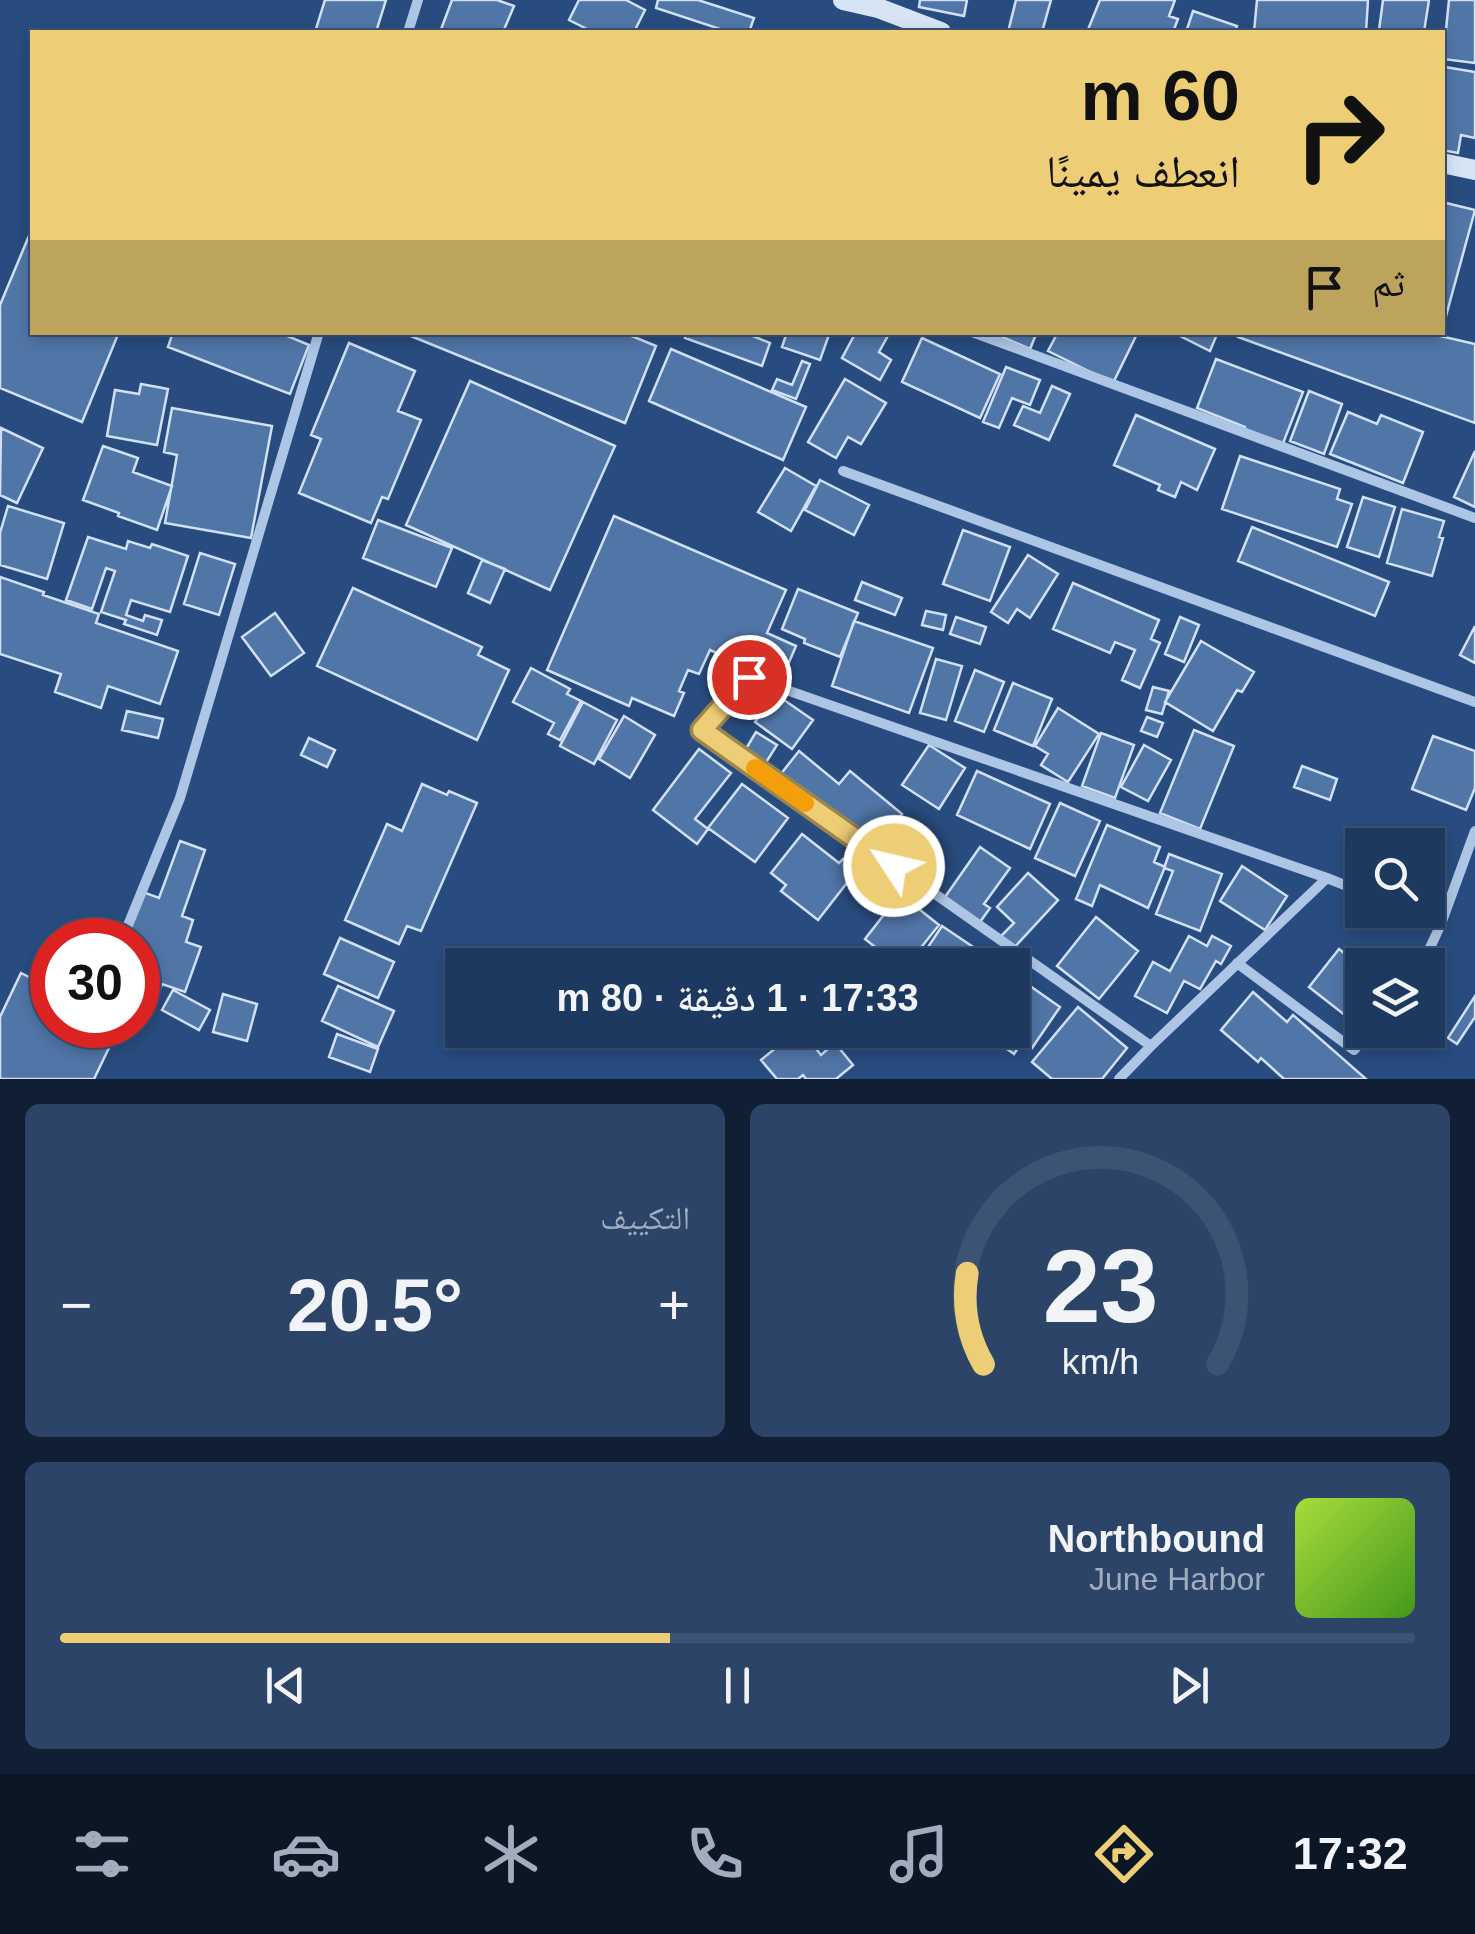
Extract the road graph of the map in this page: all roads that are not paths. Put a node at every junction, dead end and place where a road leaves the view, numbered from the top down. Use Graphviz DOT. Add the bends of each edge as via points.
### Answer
graph roads {
  1 [pos="418,0"];
  2 [pos="844,0"];
  3 [pos="409,30"];
  4 [pos="936,30"];
  5 [pos="1445,165"];
  6 [pos="1475,170"];
  7 [pos="318,335"];
  8 [pos="980,335"];
  9 [pos="843,471"];
  10 [pos="1475,518"];
  11 [pos="1475,702"];
  12 [pos="1475,831"];
  13 [pos="1327,878"];
  14 [pos="1345,885"];
  15 [pos="1445,913"];
  16 [pos="131,918"];
  17 [pos="1238,963"];
  18 [pos="1345,1043"];
  19 [pos="1151,1046"];
  20 [pos="1119,1079"];
  1 -- 3 [label="street"];
  2 -- 4 [label="main road"];
  5 -- 6 [label="main road"];
  7 -- 16 [label="street" via="180,798"];
  8 -- 10 [label="street"];
  9 -- 11 [label="street"];
  12 -- 15 [label="street"];
  13 -- 14 [label="street"];
  13 -- 17 [label="street"];
  13 -- 19 [label="street" via="749,677 702,730"];
  17 -- 18 [label="street"];
  17 -- 19 [label="street"];
  19 -- 20 [label="street"];
}
